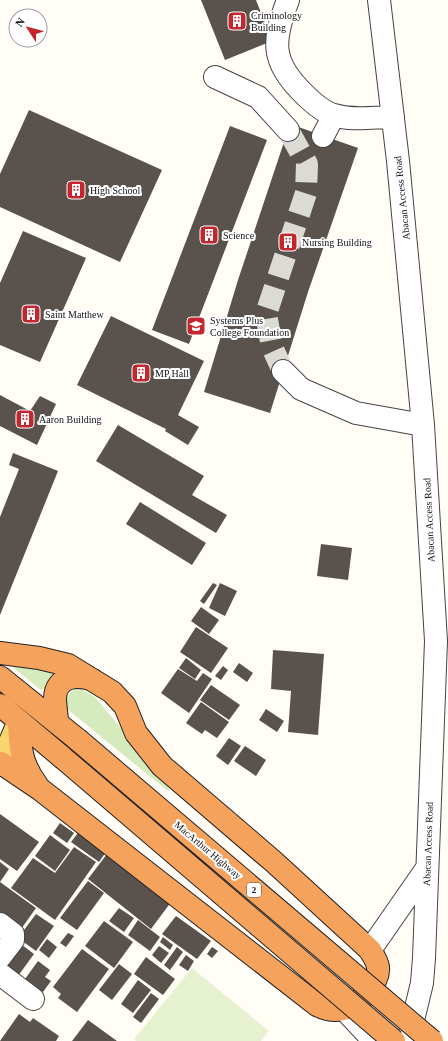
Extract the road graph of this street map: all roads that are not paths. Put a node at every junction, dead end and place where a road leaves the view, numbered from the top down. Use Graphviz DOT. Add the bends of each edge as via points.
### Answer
graph roads {
  1 [pos="288,0"];
  2 [pos="379,0"];
  3 [pos="215,77"];
  4 [pos="334,115"];
  5 [pos="393,116"];
  6 [pos="288,130"];
  7 [pos="323,136"];
  8 [pos="283,371"];
  9 [pos="423,425"];
  10 [pos="0,653"];
  11 [pos="0,677"];
  12 [pos="99,683"];
  13 [pos="0,705"];
  14 [pos="19,721"];
  15 [pos="57,723"];
  16 [pos="1,764"];
  17 [pos="40,790"];
  18 [pos="427,868"];
  19 [pos="0,924"];
  20 [pos="370,950"];
  21 [pos="0,957"];
  22 [pos="0,974"];
  23 [pos="33,1000"];
  24 [pos="345,1010"];
  25 [pos="374,1041"];
  26 [pos="394,1041"];
  27 [pos="408,1041"];
  28 [pos="432,1041"];
  1 -- 4 [label="street" via="278,24 276,49 281,66 312,102"];
  2 -- 5 [label="street, Abacan Access Road"];
  3 -- 6 [label="street" via="258,97"];
  4 -- 5 [label="street"];
  4 -- 7 [label="street"];
  5 -- 9 [label="street, Abacan Access Road"];
  8 -- 9 [label="street" via="301,389 356,414"];
  9 -- 18 [label="street, Abacan Access Road" via="436,641"];
  10 -- 12 [label="highway" via="68,665"];
  11 -- 15 [label="highway, MacArthur Highway / 2"];
  12 -- 15 [label="highway" via="86,677 73,676 61,683 56,690 55,698"];
  12 -- 20 [label="highway" via="122,702 136,732 162,766 274,862"];
  13 -- 14 [label="highway, 2"];
  14 -- 16 [label="main road"];
  14 -- 17 [label="highway" via="20,751 29,774"];
  14 -- 26 [label="highway, 2, bridge"];
  15 -- 28 [label="highway, MacArthur Highway / 2, bridge"];
  16 -- 17 [label="highway"];
  17 -- 24 [label="highway" via="306,998 326,1010"];
  18 -- 20 [label="street"];
  18 -- 27 [label="street, Abacan Access Road" via="422,983"];
  19 -- 21 [label="street" via="13,934 13,940"];
  20 -- 24 [label="highway" via="378,968 377,977 363,998"];
  22 -- 23 [label="street"];
  24 -- 25 [label="street"];
}
